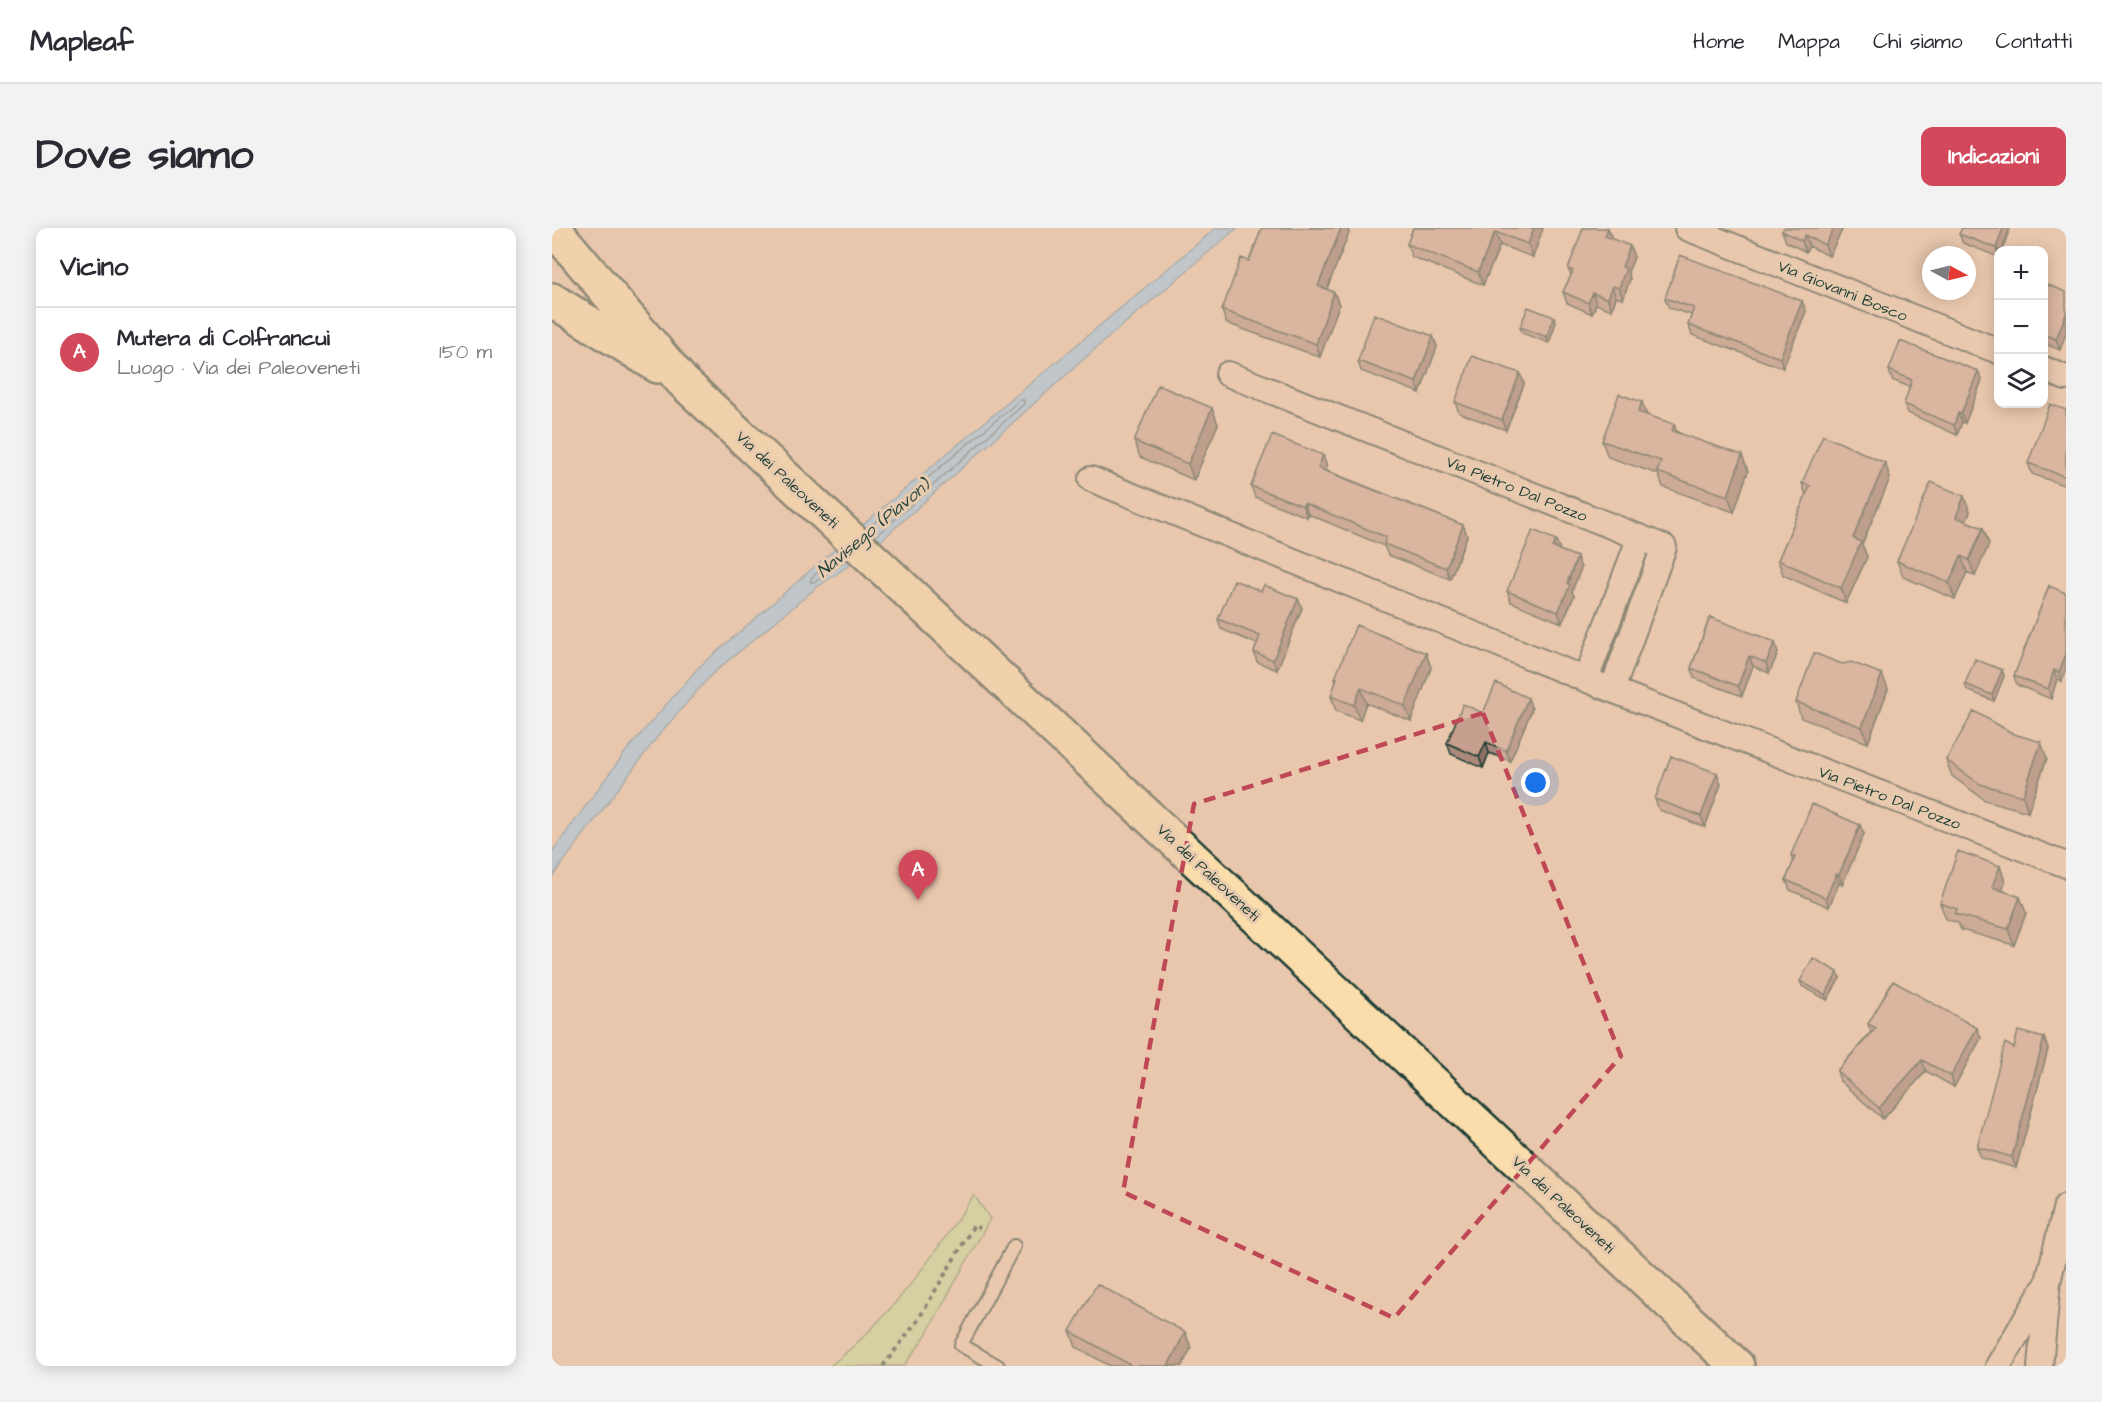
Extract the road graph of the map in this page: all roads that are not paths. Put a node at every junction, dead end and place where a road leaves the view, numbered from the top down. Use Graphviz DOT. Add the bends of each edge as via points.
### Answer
graph roads {
  1 [pos="552,228"];
  2 [pos="1687,228"];
  3 [pos="552,300"];
  4 [pos="1994,349"];
  5 [pos="2048,371"];
  6 [pos="1228,374"];
  7 [pos="2066,378"];
  8 [pos="682,381"];
  9 [pos="1091,479"];
  10 [pos="1640,537"];
  11 [pos="1586,679"];
  12 [pos="1612,690"];
  13 [pos="2066,865"];
  14 [pos="2066,1206"];
  15 [pos="1014,1246"];
  16 [pos="2048,1282"];
  17 [pos="1737,1365"];
  18 [pos="998,1366"];
  19 [pos="1998,1366"];
  20 [pos="2040,1366"];
  1 -- 8 [label="main road, Via dei Paleoveneti"];
  2 -- 4 [label="street, Via Giovanni Bosco"];
  3 -- 8 [label="main road, Via dei Paleoveneti"];
  5 -- 7 [label="street"];
  6 -- 10 [label="street, Via Pietro Dal Pozzo"];
  8 -- 17 [label="main road, Via dei Paleoveneti"];
  9 -- 11 [label="street, Via Pietro Dal Pozzo"];
  10 -- 11 [label="street"];
  10 -- 12 [label="street, Via Pietro Dal Pozzo" via="1664,547"];
  11 -- 12 [label="street, Via Pietro Dal Pozzo"];
  12 -- 13 [label="street, Via Pietro Dal Pozzo"];
  14 -- 16 [label="street"];
  15 -- 18 [label="lane" via="961,1345"];
  16 -- 19 [label="street"];
  16 -- 20 [label="street"];
}
